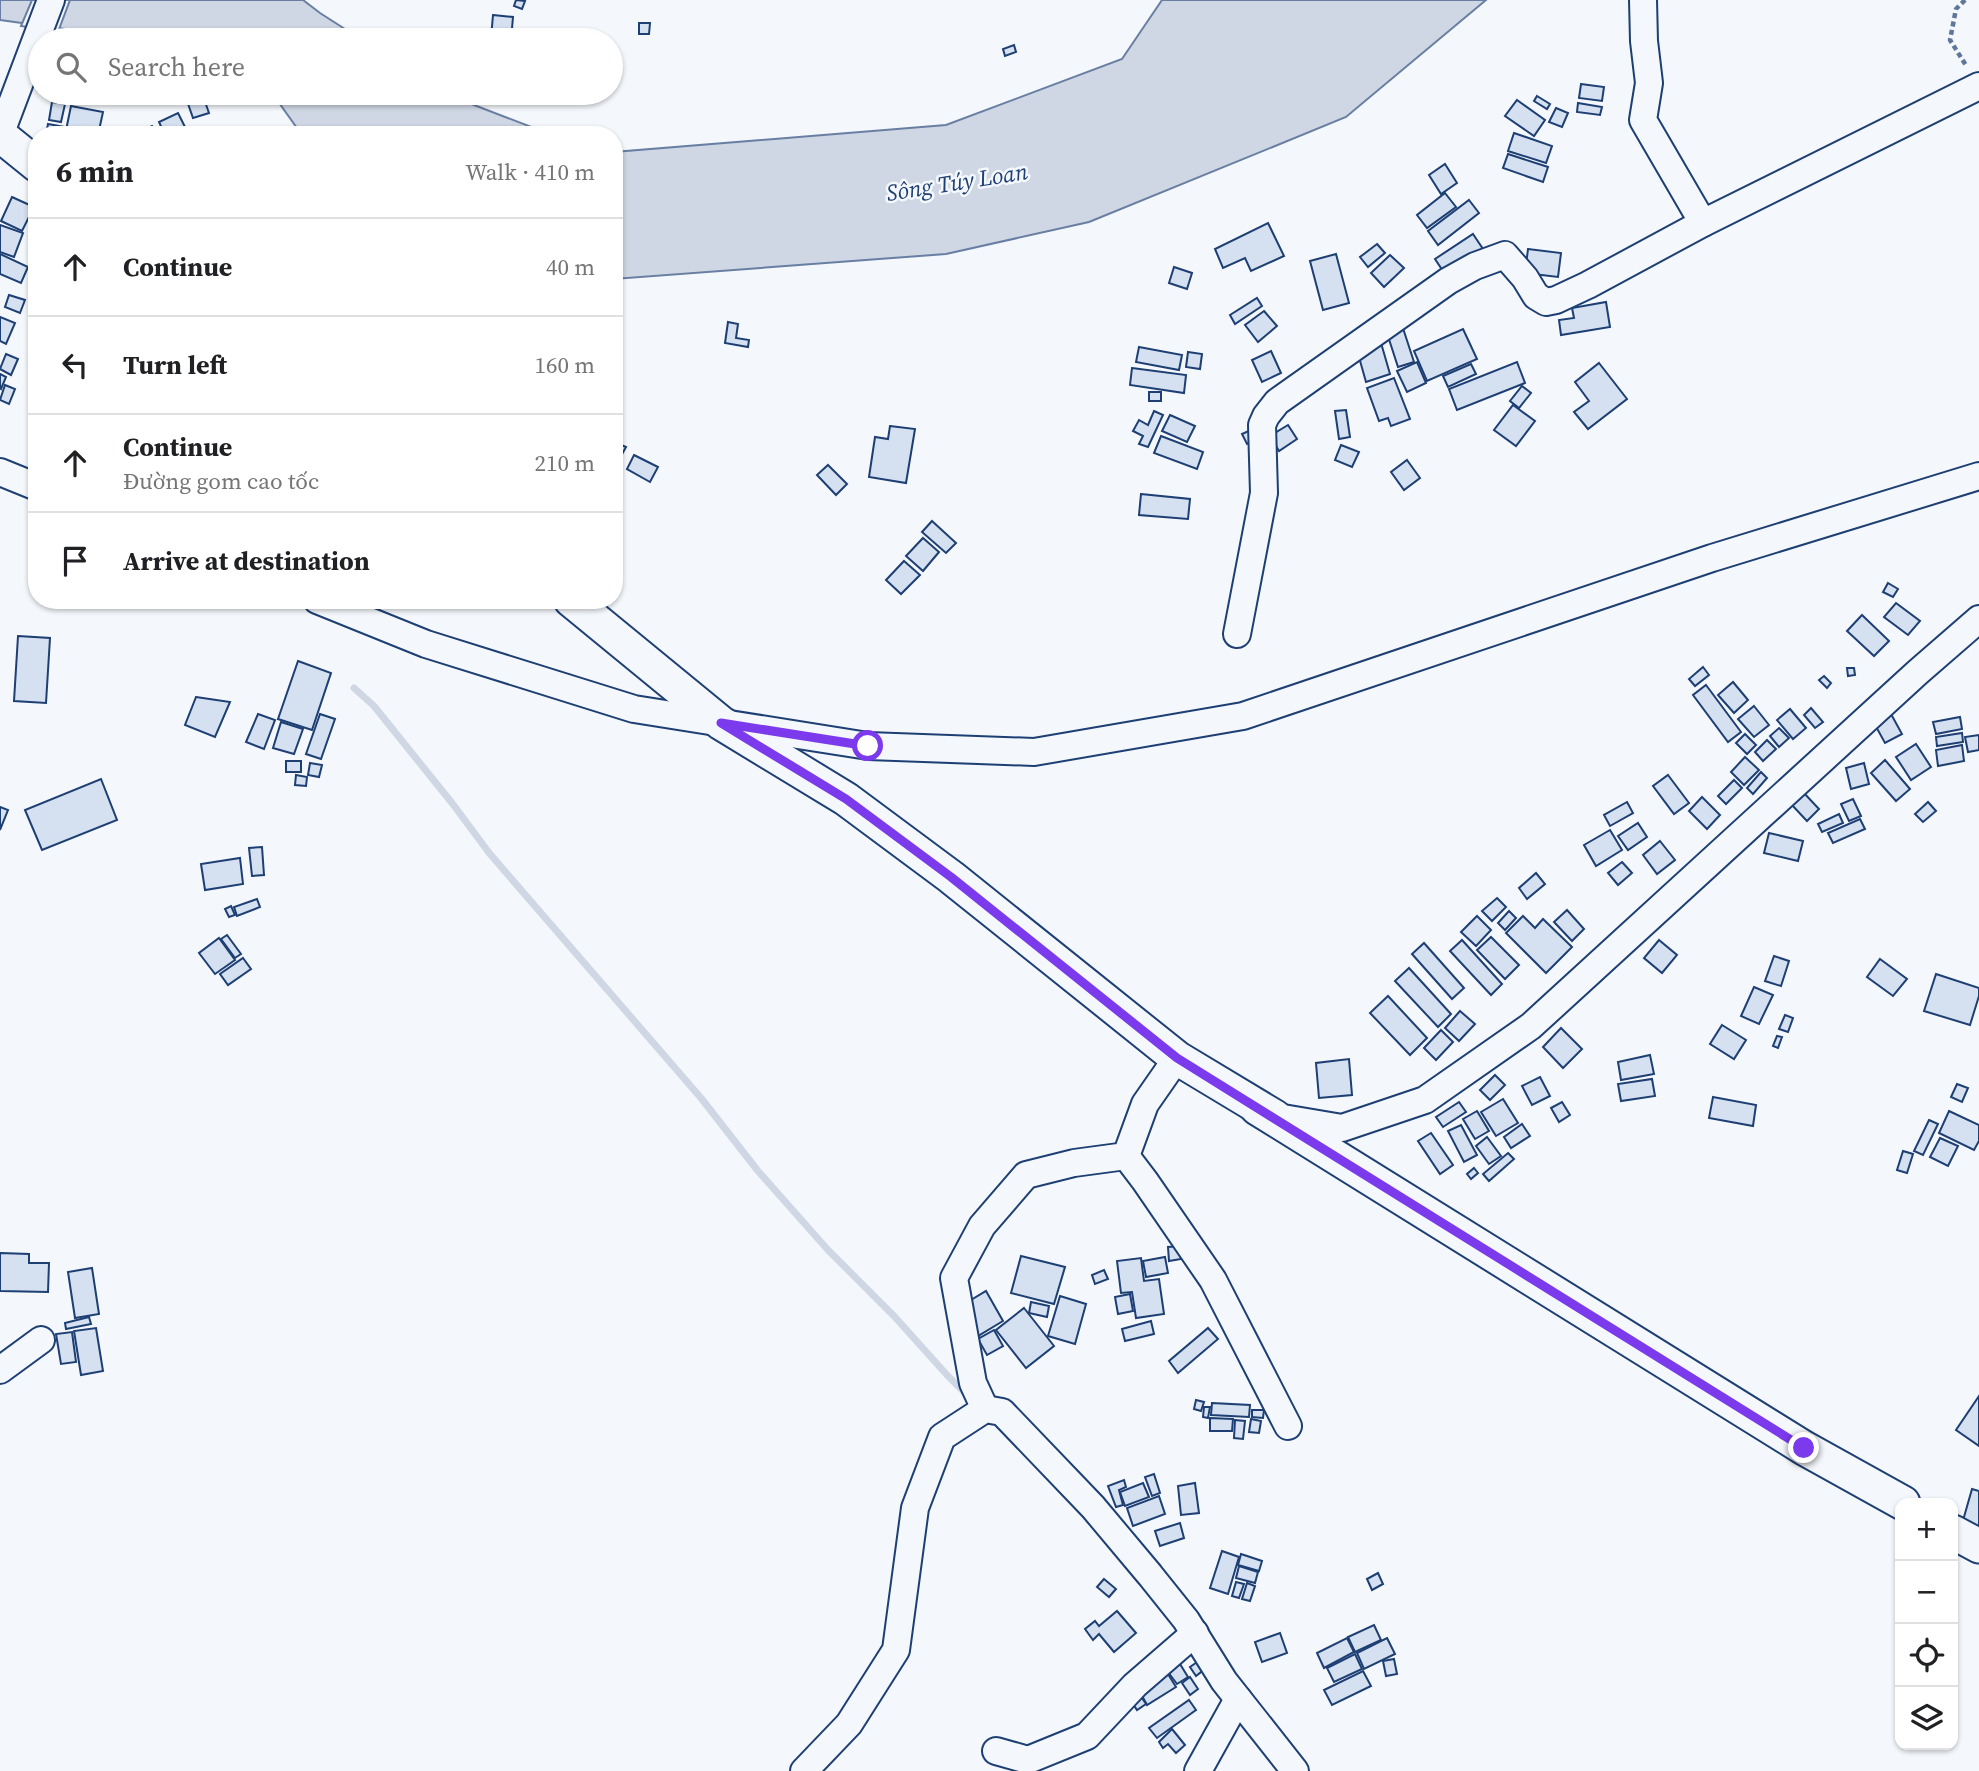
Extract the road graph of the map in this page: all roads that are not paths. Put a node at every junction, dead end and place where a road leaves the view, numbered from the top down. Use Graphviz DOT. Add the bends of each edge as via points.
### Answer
graph roads {
  1 [pos="51,0"];
  2 [pos="1643,0"];
  3 [pos="38,28"];
  4 [pos="28,51"];
  5 [pos="1979,86"];
  6 [pos="12,87"];
  7 [pos="0,135"];
  8 [pos="28,158"];
  9 [pos="1703,223"];
  10 [pos="0,472"];
  11 [pos="1979,476"];
  12 [pos="28,483"];
  13 [pos="339,609"];
  14 [pos="581,609"];
  15 [pos="1979,620"];
  16 [pos="1237,634"];
  17 [pos="721,723"];
  18 [pos="1177,1058"];
  19 [pos="1275,1117"];
  20 [pos="1126,1157"];
  21 [pos="41,1340"];
  22 [pos="0,1370"];
  23 [pos="985,1409"];
  24 [pos="1289,1426"];
  25 [pos="1895,1499"];
  26 [pos="1958,1535"];
  27 [pos="1979,1546"];
  28 [pos="1195,1633"];
  29 [pos="1238,1699"];
  30 [pos="996,1751"];
  31 [pos="804,1771"];
  32 [pos="1198,1771"];
  33 [pos="1295,1771"];
  1 -- 3 [label="street"];
  2 -- 9 [label="street" via="1649,83 1643,120"];
  4 -- 6 [label="street"];
  5 -- 9 [label="street"];
  6 -- 7 [label="street"];
  7 -- 8 [label="main road"];
  9 -- 16 [label="street" via="1588,285 1546,302 1536,296 1505,255 1475,266 1277,402 1262,425 1264,494"];
  10 -- 12 [label="street"];
  11 -- 17 [label="street" via="1712,558 1243,716 1034,752 868,746"];
  13 -- 17 [label="street" via="426,644 634,709"];
  14 -- 17 [label="main road"];
  15 -- 19 [label="street" via="1531,1026 1425,1100 1342,1128"];
  17 -- 18 [label="main road" via="846,799"];
  18 -- 19 [label="main road"];
  18 -- 20 [label="street" via="1145,1104"];
  18 -- 25 [label="main road" via="1804,1448"];
  20 -- 23 [label="street" via="1026,1175 982,1226 954,1278 973,1383"];
  20 -- 24 [label="street" via="1213,1280"];
  21 -- 22 [label="street"];
  23 -- 28 [label="street" via="1002,1412 1093,1507"];
  23 -- 31 [label="street" via="942,1437 915,1508 896,1650 849,1724"];
  26 -- 27 [label="main road"];
  28 -- 29 [label="street"];
  28 -- 30 [label="street" via="1135,1685 1087,1736 1028,1760"];
  29 -- 32 [label="street"];
  29 -- 33 [label="street"];
}
